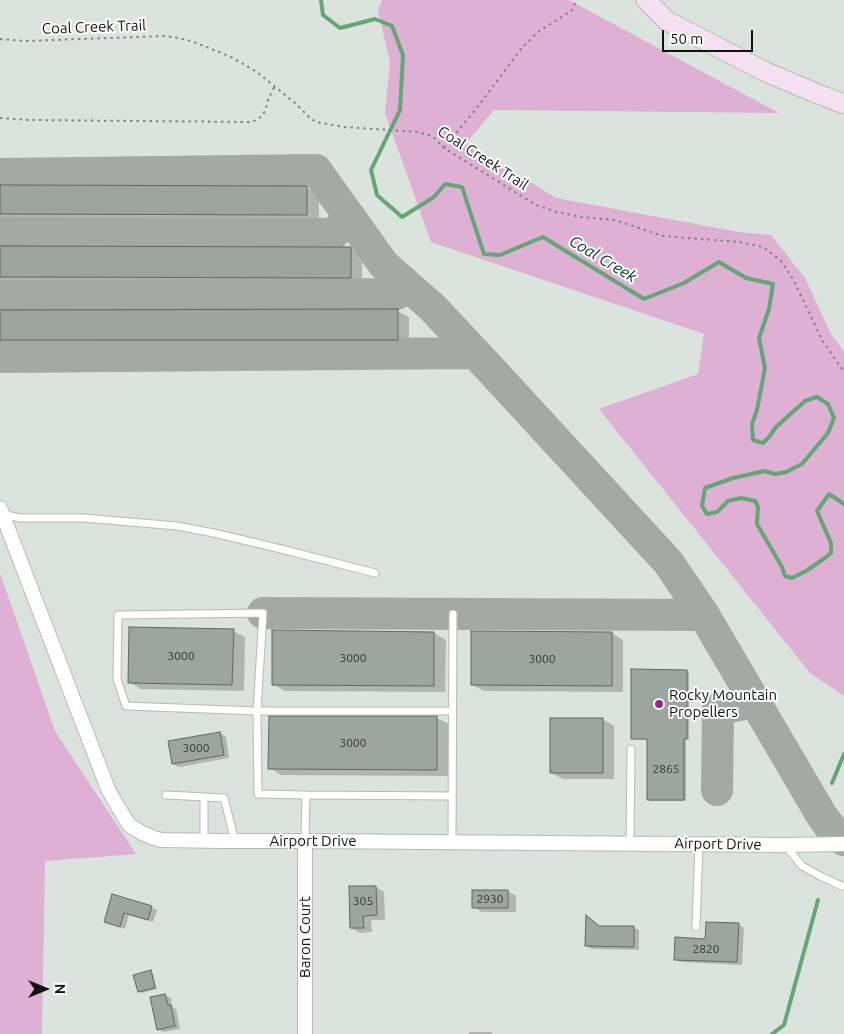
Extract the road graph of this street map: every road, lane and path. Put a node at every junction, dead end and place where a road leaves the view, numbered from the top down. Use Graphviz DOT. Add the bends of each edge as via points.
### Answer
graph roads {
  1 [pos="577,0"];
  2 [pos="646,0"];
  3 [pos="0,39"];
  4 [pos="276,86"];
  5 [pos="844,104"];
  6 [pos="0,118"];
  7 [pos="444,148"];
  8 [pos="844,372"];
  9 [pos="1,512"];
  10 [pos="375,573"];
  11 [pos="453,614"];
  12 [pos="257,711"];
  13 [pos="452,711"];
  14 [pos="631,749"];
  15 [pos="166,795"];
  16 [pos="306,795"];
  17 [pos="452,796"];
  18 [pos="204,797"];
  19 [pos="204,841"];
  20 [pos="235,841"];
  21 [pos="305,841"];
  22 [pos="452,842"];
  23 [pos="630,844"];
  24 [pos="699,844"];
  25 [pos="844,844"];
  26 [pos="784,845"];
  27 [pos="844,887"];
  28 [pos="696,927"];
  29 [pos="305,1034"];
  1 -- 7 [label="path" via="571,11 538,32 522,48"];
  2 -- 5 [label="main road" via="667,21 766,72"];
  3 -- 4 [label="path, Coal Creek Trail" via="178,38 229,56"];
  4 -- 6 [label="path" via="262,115 250,122"];
  4 -- 7 [label="path, Coal Creek Trail" via="316,122 418,132 432,136"];
  7 -- 8 [label="path, Coal Creek Trail" via="536,205 557,212 615,220 664,236 763,247 781,261 793,279 822,340"];
  9 -- 10 [label="lane" via="20,518 84,518 177,526"];
  9 -- 19 [label="street, Airport Drive" via="108,789 119,808 129,824 154,838"];
  11 -- 13 [label="lane"];
  12 -- 12 [label="lane" via="126,706 117,679 118,615 263,613"];
  12 -- 13 [label="lane"];
  12 -- 16 [label="lane" via="258,794"];
  13 -- 17 [label="lane"];
  14 -- 23 [label="lane"];
  15 -- 18 [label="lane"];
  16 -- 17 [label="lane"];
  16 -- 21 [label="lane"];
  17 -- 22 [label="lane"];
  18 -- 19 [label="lane"];
  18 -- 20 [label="lane" via="224,798"];
  19 -- 20 [label="street, Airport Drive"];
  20 -- 21 [label="street, Airport Drive"];
  21 -- 22 [label="street, Airport Drive"];
  21 -- 29 [label="street, Baron Court"];
  22 -- 23 [label="street, Airport Drive"];
  23 -- 24 [label="street, Airport Drive"];
  24 -- 26 [label="street, Airport Drive"];
  24 -- 28 [label="lane"];
  25 -- 26 [label="street, Airport Drive"];
  26 -- 27 [label="lane" via="802,866"];
}
